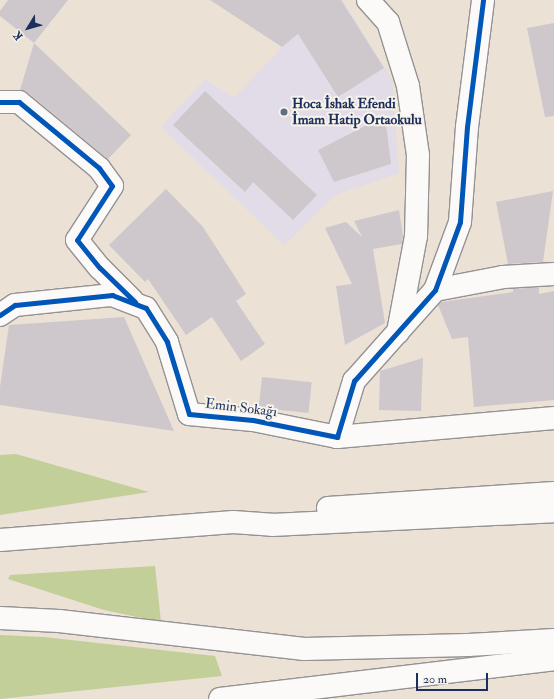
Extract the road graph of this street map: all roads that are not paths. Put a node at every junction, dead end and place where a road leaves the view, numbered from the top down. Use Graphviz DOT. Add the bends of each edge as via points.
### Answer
graph roads {
  1 [pos="368,0"];
  2 [pos="482,1"];
  3 [pos="0,102"];
  4 [pos="554,274"];
  5 [pos="435,290"];
  6 [pos="138,305"];
  7 [pos="0,315"];
  8 [pos="398,334"];
  9 [pos="554,418"];
  10 [pos="336,437"];
  11 [pos="554,493"];
  12 [pos="554,511"];
  13 [pos="233,522"];
  14 [pos="0,540"];
  15 [pos="0,618"];
  16 [pos="554,640"];
  17 [pos="554,659"];
  18 [pos="220,699"];
  1 -- 8 [label="main road" via="388,22 408,86 418,155 416,236"];
  2 -- 5 [label="main road" via="467,127 460,222"];
  3 -- 6 [label="main road" via="19,102 99,168 112,186 77,240 100,268"];
  4 -- 5 [label="main road" via="503,277"];
  5 -- 8 [label="main road"];
  6 -- 7 [label="main road, Emin Sokağı" via="112,295 15,305"];
  6 -- 10 [label="main road, Emin Sokağı" via="146,308 167,342 189,414 253,420"];
  8 -- 10 [label="main road" via="354,381"];
  9 -- 10 [label="main road"];
  11 -- 13 [label="main road" via="267,511"];
  12 -- 13 [label="main road" via="272,525"];
  13 -- 14 [label="main road"];
  15 -- 16 [label="main road" via="59,622 304,649 468,646"];
  17 -- 18 [label="main road"];
}
